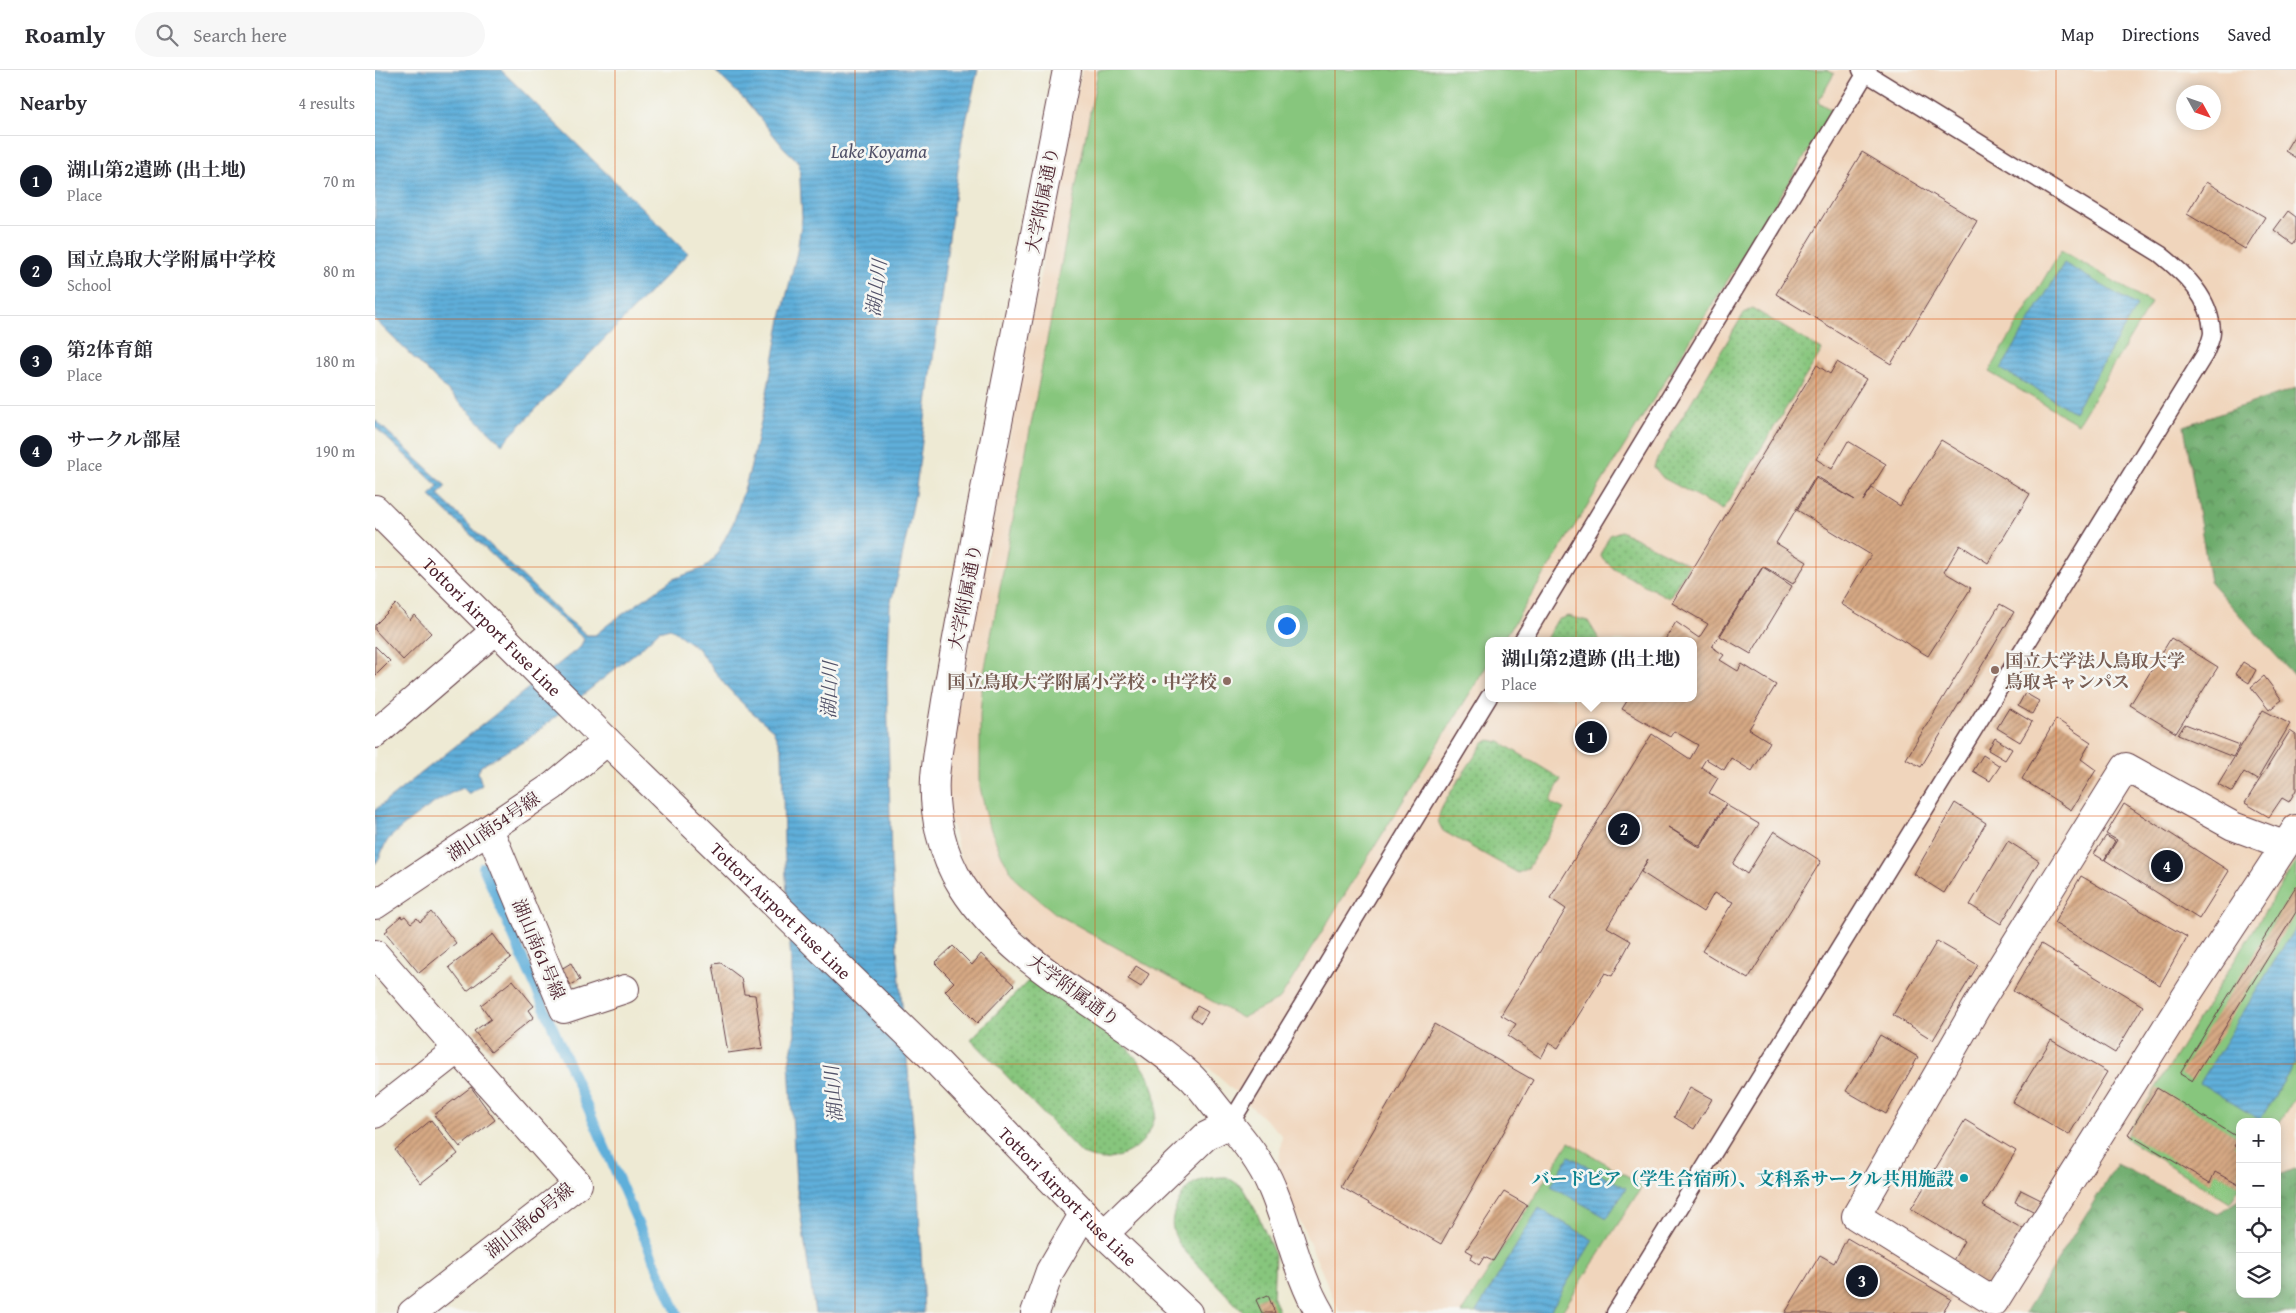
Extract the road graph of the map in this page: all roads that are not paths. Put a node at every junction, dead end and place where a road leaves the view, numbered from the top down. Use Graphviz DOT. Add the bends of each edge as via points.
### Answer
graph roads {
  1 [pos="1067,70"];
  2 [pos="1864,72"];
  3 [pos="375,509"];
  4 [pos="496,630"];
  5 [pos="1524,637"];
  6 [pos="1486,702"];
  7 [pos="375,734"];
  8 [pos="602,736"];
  9 [pos="489,829"];
  10 [pos="2290,837"];
  11 [pos="375,905"];
  12 [pos="375,954"];
  13 [pos="625,989"];
  14 [pos="458,1049"];
  15 [pos="375,1114"];
  16 [pos="1230,1124"];
  17 [pos="1084,1213"];
  18 [pos="1104,1234"];
  19 [pos="412,1313"];
  20 [pos="1035,1313"];
  21 [pos="1188,1313"];
  22 [pos="1320,1313"];
  23 [pos="1615,1313"];
  1 -- 16 [label="street, 大学附属通り" via="956,642 936,769 935,804 947,859 975,905 1019,950 1190,1076"];
  2 -- 5 [label="lane"];
  2 -- 23 [label="lane" via="2160,254 2195,285 2209,314 2212,334 2205,354"];
  3 -- 4 [label="street, Tottori Airport Fuse Line"];
  4 -- 7 [label="street"];
  4 -- 8 [label="street, Tottori Airport Fuse Line"];
  6 -- 16 [label="lane"];
  8 -- 9 [label="street, 湖山南54号線" via="553,786"];
  8 -- 17 [label="street, Tottori Airport Fuse Line" via="934,1059"];
  9 -- 11 [label="street, 湖山南54号線"];
  9 -- 13 [label="street, 湖山南61号線" via="564,1009"];
  10 -- 10 [label="street" via="2233,826 2126,767 1979,1001 1856,1216 1994,1302"];
  12 -- 14 [label="street"];
  14 -- 15 [label="street"];
  14 -- 19 [label="street, 湖山南60号線" via="578,1184"];
  16 -- 18 [label="street" via="1206,1136"];
  16 -- 22 [label="street, 大学附属通り" via="1262,1166 1273,1189"];
  17 -- 18 [label="street, Tottori Airport Fuse Line"];
  17 -- 20 [label="street" via="1050,1271"];
  18 -- 21 [label="street, Tottori Airport Fuse Line"];
}
